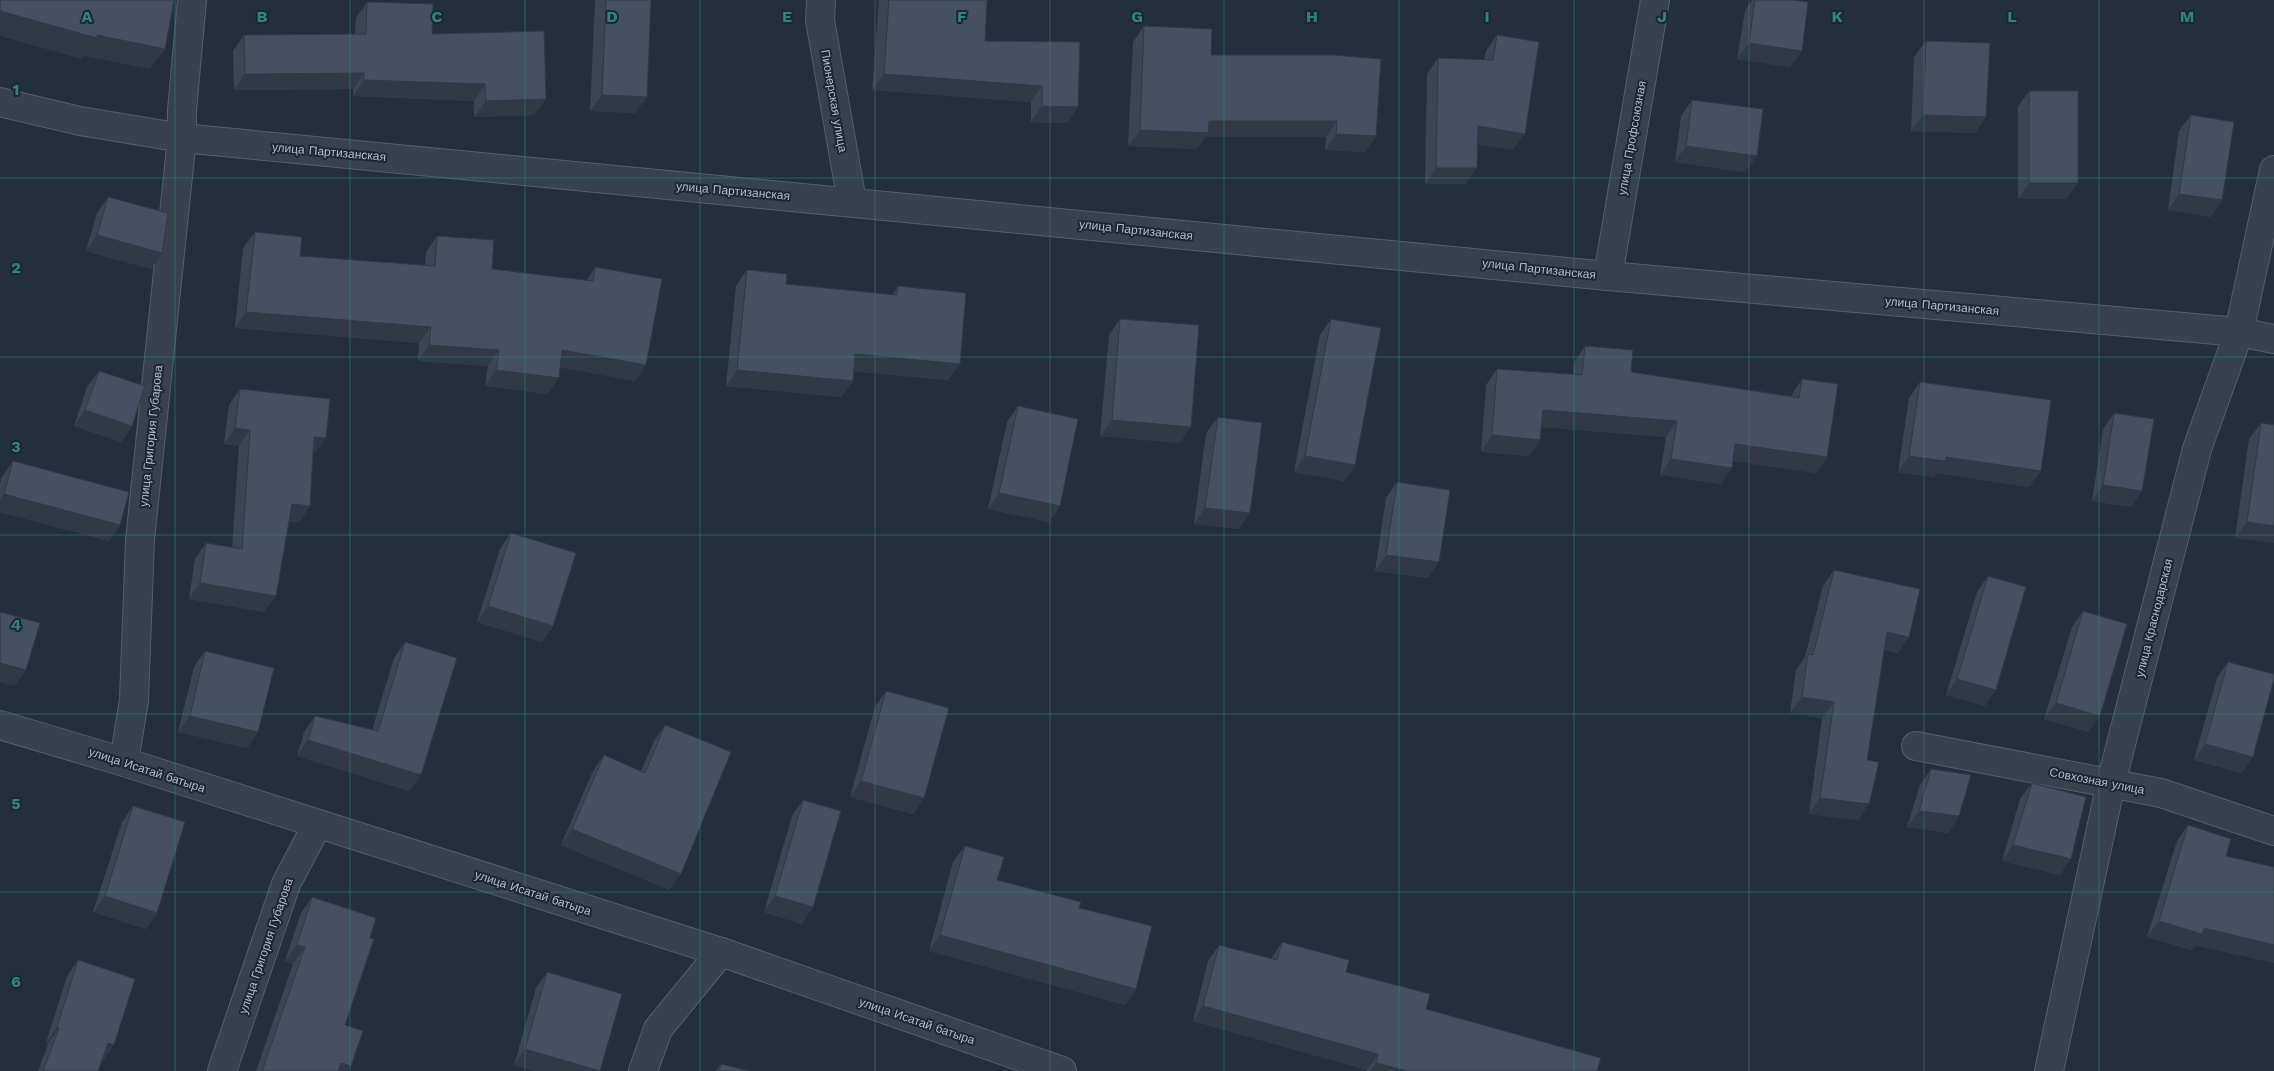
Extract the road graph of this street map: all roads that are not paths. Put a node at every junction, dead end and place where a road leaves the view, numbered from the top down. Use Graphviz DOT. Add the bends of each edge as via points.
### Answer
graph roads {
  1 [pos="192,0"];
  2 [pos="821,0"];
  3 [pos="1656,0"];
  4 [pos="0,102"];
  5 [pos="182,138"];
  6 [pos="2274,170"];
  7 [pos="852,202"];
  8 [pos="1608,276"];
  9 [pos="2239,332"];
  10 [pos="2274,339"];
  11 [pos="0,725"];
  12 [pos="1916,746"];
  13 [pos="124,762"];
  14 [pos="2111,784"];
  15 [pos="317,825"];
  16 [pos="2274,831"];
  17 [pos="721,952"];
  18 [pos="222,1071"];
  19 [pos="643,1071"];
  20 [pos="1062,1071"];
  21 [pos="2048,1071"];
  1 -- 5 [label="street, улица Григория Губарова"];
  2 -- 7 [label="street, Пионерская улица" via="820,20"];
  3 -- 8 [label="street, улица Профсоюзная"];
  4 -- 5 [label="street, улица Партизанская" via="80,121"];
  5 -- 7 [label="street, улица Партизанская"];
  5 -- 13 [label="street, улица Григория Губарова" via="140,540 134,700"];
  6 -- 9 [label="street, улица Краснодарская"];
  7 -- 8 [label="street, улица Партизанская"];
  8 -- 9 [label="street, улица Партизанская"];
  9 -- 10 [label="street, улица Партизанская"];
  9 -- 14 [label="street, улица Краснодарская" via="2197,449"];
  11 -- 13 [label="street, улица Исатай батыра"];
  12 -- 14 [label="street, Совхозная улица"];
  13 -- 15 [label="street, улица Исатай батыра"];
  14 -- 16 [label="street, Совхозная улица" via="2162,793"];
  14 -- 21 [label="street, улица Краснодарская"];
  15 -- 17 [label="street, улица Исатай батыра"];
  15 -- 18 [label="street, улица Григория Губарова" via="286,884"];
  17 -- 19 [label="street" via="658,1029"];
  17 -- 20 [label="street, улица Исатай батыра"];
}
